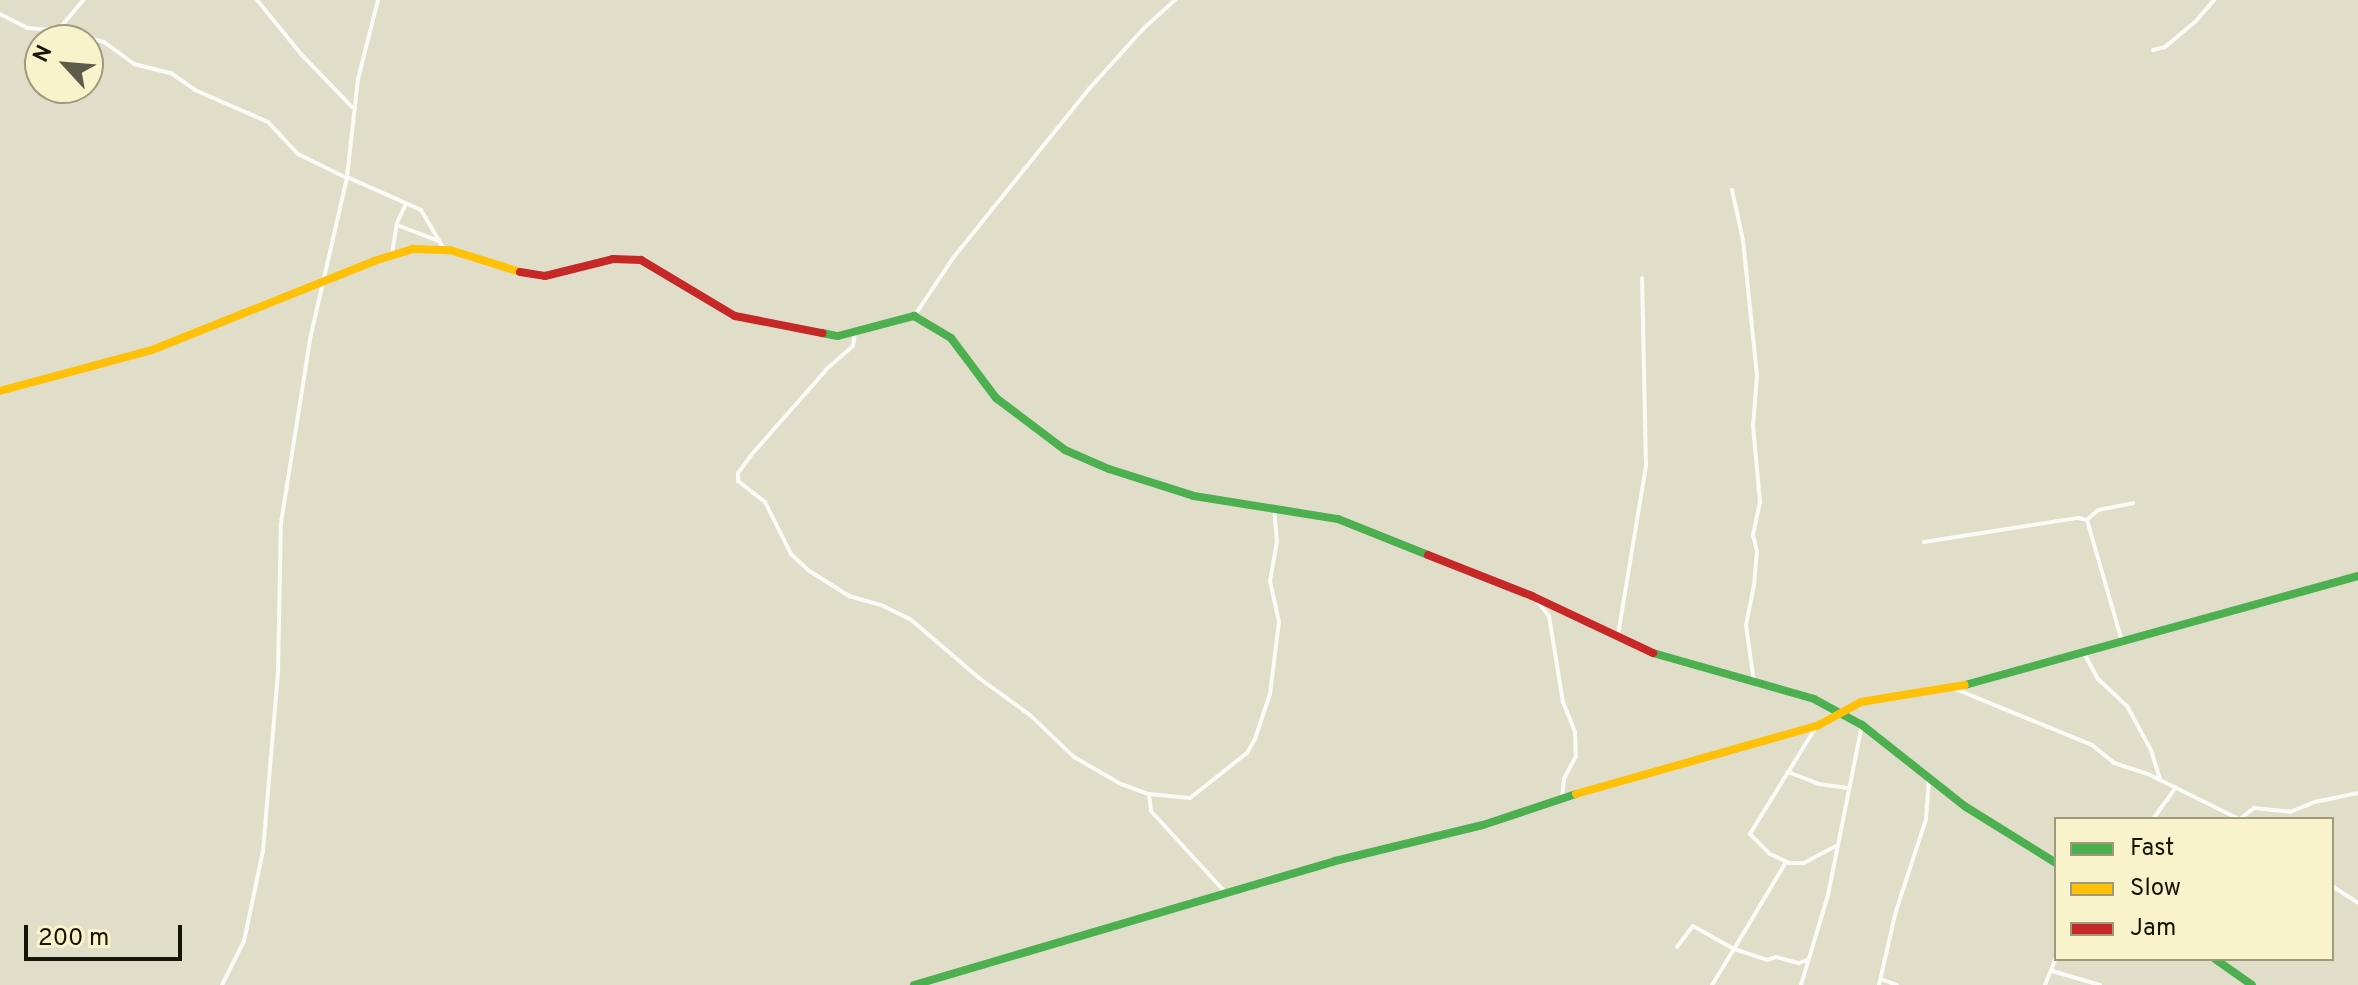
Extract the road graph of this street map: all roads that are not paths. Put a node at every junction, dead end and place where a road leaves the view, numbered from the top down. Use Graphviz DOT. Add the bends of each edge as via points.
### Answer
graph roads {
  1 [pos="83,0"];
  2 [pos="257,0"];
  3 [pos="378,0"];
  4 [pos="1175,0"];
  5 [pos="2214,0"];
  6 [pos="0,14"];
  7 [pos="62,24"];
  8 [pos="24,26"];
  9 [pos="104,42"];
  10 [pos="2153,50"];
  11 [pos="354,109"];
  12 [pos="347,178"];
  13 [pos="1732,190"];
  14 [pos="406,204"];
  15 [pos="397,225"];
  16 [pos="442,245"];
  17 [pos="392,254"];
  18 [pos="1642,278"];
  19 [pos="321,285"];
  20 [pos="914,316"];
  21 [pos="855,332"];
  22 [pos="0,391"];
  23 [pos="2133,503"];
  24 [pos="1272,506"];
  25 [pos="2087,520"];
  26 [pos="1924,542"];
  27 [pos="2358,576"];
  28 [pos="1535,597"];
  29 [pos="1618,637"];
  30 [pos="2122,641"];
  31 [pos="2083,651"];
  32 [pos="1754,683"];
  33 [pos="1953,688"];
  34 [pos="1844,714"];
  35 [pos="1862,725"];
  36 [pos="1817,726"];
  37 [pos="1788,772"];
  38 [pos="1930,776"];
  39 [pos="2160,780"];
  40 [pos="2176,787"];
  41 [pos="1848,788"];
  42 [pos="2358,793"];
  43 [pos="1149,794"];
  44 [pos="1562,798"];
  45 [pos="2154,817"];
  46 [pos="2236,817"];
  47 [pos="2243,817"];
  48 [pos="1836,845"];
  49 [pos="1786,862"];
  50 [pos="2054,862"];
  51 [pos="2334,887"];
  52 [pos="1227,895"];
  53 [pos="2358,903"];
  54 [pos="1677,947"];
  55 [pos="1734,949"];
  56 [pos="1807,960"];
  57 [pos="2055,961"];
  58 [pos="2218,961"];
  59 [pos="2052,971"];
  60 [pos="1880,978"];
  61 [pos="222,985"];
  62 [pos="914,985"];
  63 [pos="1712,985"];
  64 [pos="1801,985"];
  65 [pos="1879,985"];
  66 [pos="1897,985"];
  67 [pos="2045,985"];
  68 [pos="2100,985"];
  69 [pos="2252,985"];
  1 -- 7 [label="street"];
  2 -- 11 [label="street"];
  3 -- 11 [label="street"];
  4 -- 20 [label="street" via="1089,89 953,258"];
  5 -- 10 [label="street" via="2165,47"];
  6 -- 8 [label="street"];
  9 -- 12 [label="street" via="134,64 171,73 201,93 268,122 298,154"];
  11 -- 12 [label="street"];
  12 -- 14 [label="street"];
  12 -- 19 [label="street"];
  13 -- 32 [label="street" via="1743,240 1757,376 1753,426 1759,512 1746,625"];
  14 -- 15 [label="street"];
  14 -- 16 [label="street" via="424,213"];
  15 -- 16 [label="street"];
  15 -- 17 [label="street"];
  16 -- 17 [label="street"];
  16 -- 21 [label="street" via="537,276 613,259 641,260 735,316 838,336"];
  17 -- 19 [label="street"];
  18 -- 29 [label="street" via="1646,465"];
  19 -- 22 [label="street" via="152,350"];
  19 -- 61 [label="street" via="281,523 278,673 263,851 244,941"];
  20 -- 21 [label="street"];
  20 -- 24 [label="street" via="951,338 996,398 1065,450 1169,490"];
  21 -- 43 [label="street" via="853,346 752,454 738,481 765,502 791,554 808,570 849,596 910,619 1074,757"];
  23 -- 25 [label="street" via="2098,510"];
  24 -- 28 [label="street" via="1338,519"];
  24 -- 43 [label="street" via="1278,518 1270,581 1279,622 1270,694 1255,739 1247,753 1190,798"];
  25 -- 26 [label="street"];
  25 -- 30 [label="street"];
  27 -- 30 [label="street"];
  28 -- 29 [label="street"];
  28 -- 44 [label="street" via="1549,616 1563,702 1575,732 1576,756 1564,779"];
  29 -- 32 [label="street" via="1690,667"];
  30 -- 31 [label="street"];
  31 -- 33 [label="street"];
  31 -- 39 [label="street" via="2098,679 2127,706"];
  32 -- 34 [label="street" via="1804,695"];
  33 -- 34 [label="street" via="1861,702"];
  33 -- 39 [label="street" via="2027,716 2099,749 2114,763"];
  34 -- 35 [label="street"];
  34 -- 36 [label="street"];
  35 -- 38 [label="street"];
  35 -- 41 [label="street"];
  36 -- 37 [label="street"];
  36 -- 44 [label="street"];
  37 -- 41 [label="street"];
  37 -- 49 [label="street" via="1750,832"];
  38 -- 50 [label="street" via="2010,837"];
  38 -- 60 [label="street" via="1926,819"];
  39 -- 40 [label="street"];
  40 -- 45 [label="street"];
  40 -- 46 [label="street"];
  41 -- 48 [label="street"];
  42 -- 47 [label="street" via="2288,813 2254,808"];
  43 -- 52 [label="street" via="1151,811"];
  44 -- 52 [label="street"];
  48 -- 49 [label="street" via="1804,863"];
  48 -- 56 [label="street" via="1828,895"];
  49 -- 55 [label="street"];
  51 -- 53 [label="street"];
  52 -- 62 [label="street"];
  54 -- 55 [label="street" via="1693,926"];
  55 -- 56 [label="street" via="1767,960"];
  55 -- 63 [label="street"];
  56 -- 64 [label="street"];
  57 -- 59 [label="street"];
  58 -- 69 [label="street"];
  59 -- 67 [label="street"];
  59 -- 68 [label="street"];
  60 -- 65 [label="street"];
  60 -- 66 [label="street"];
}
